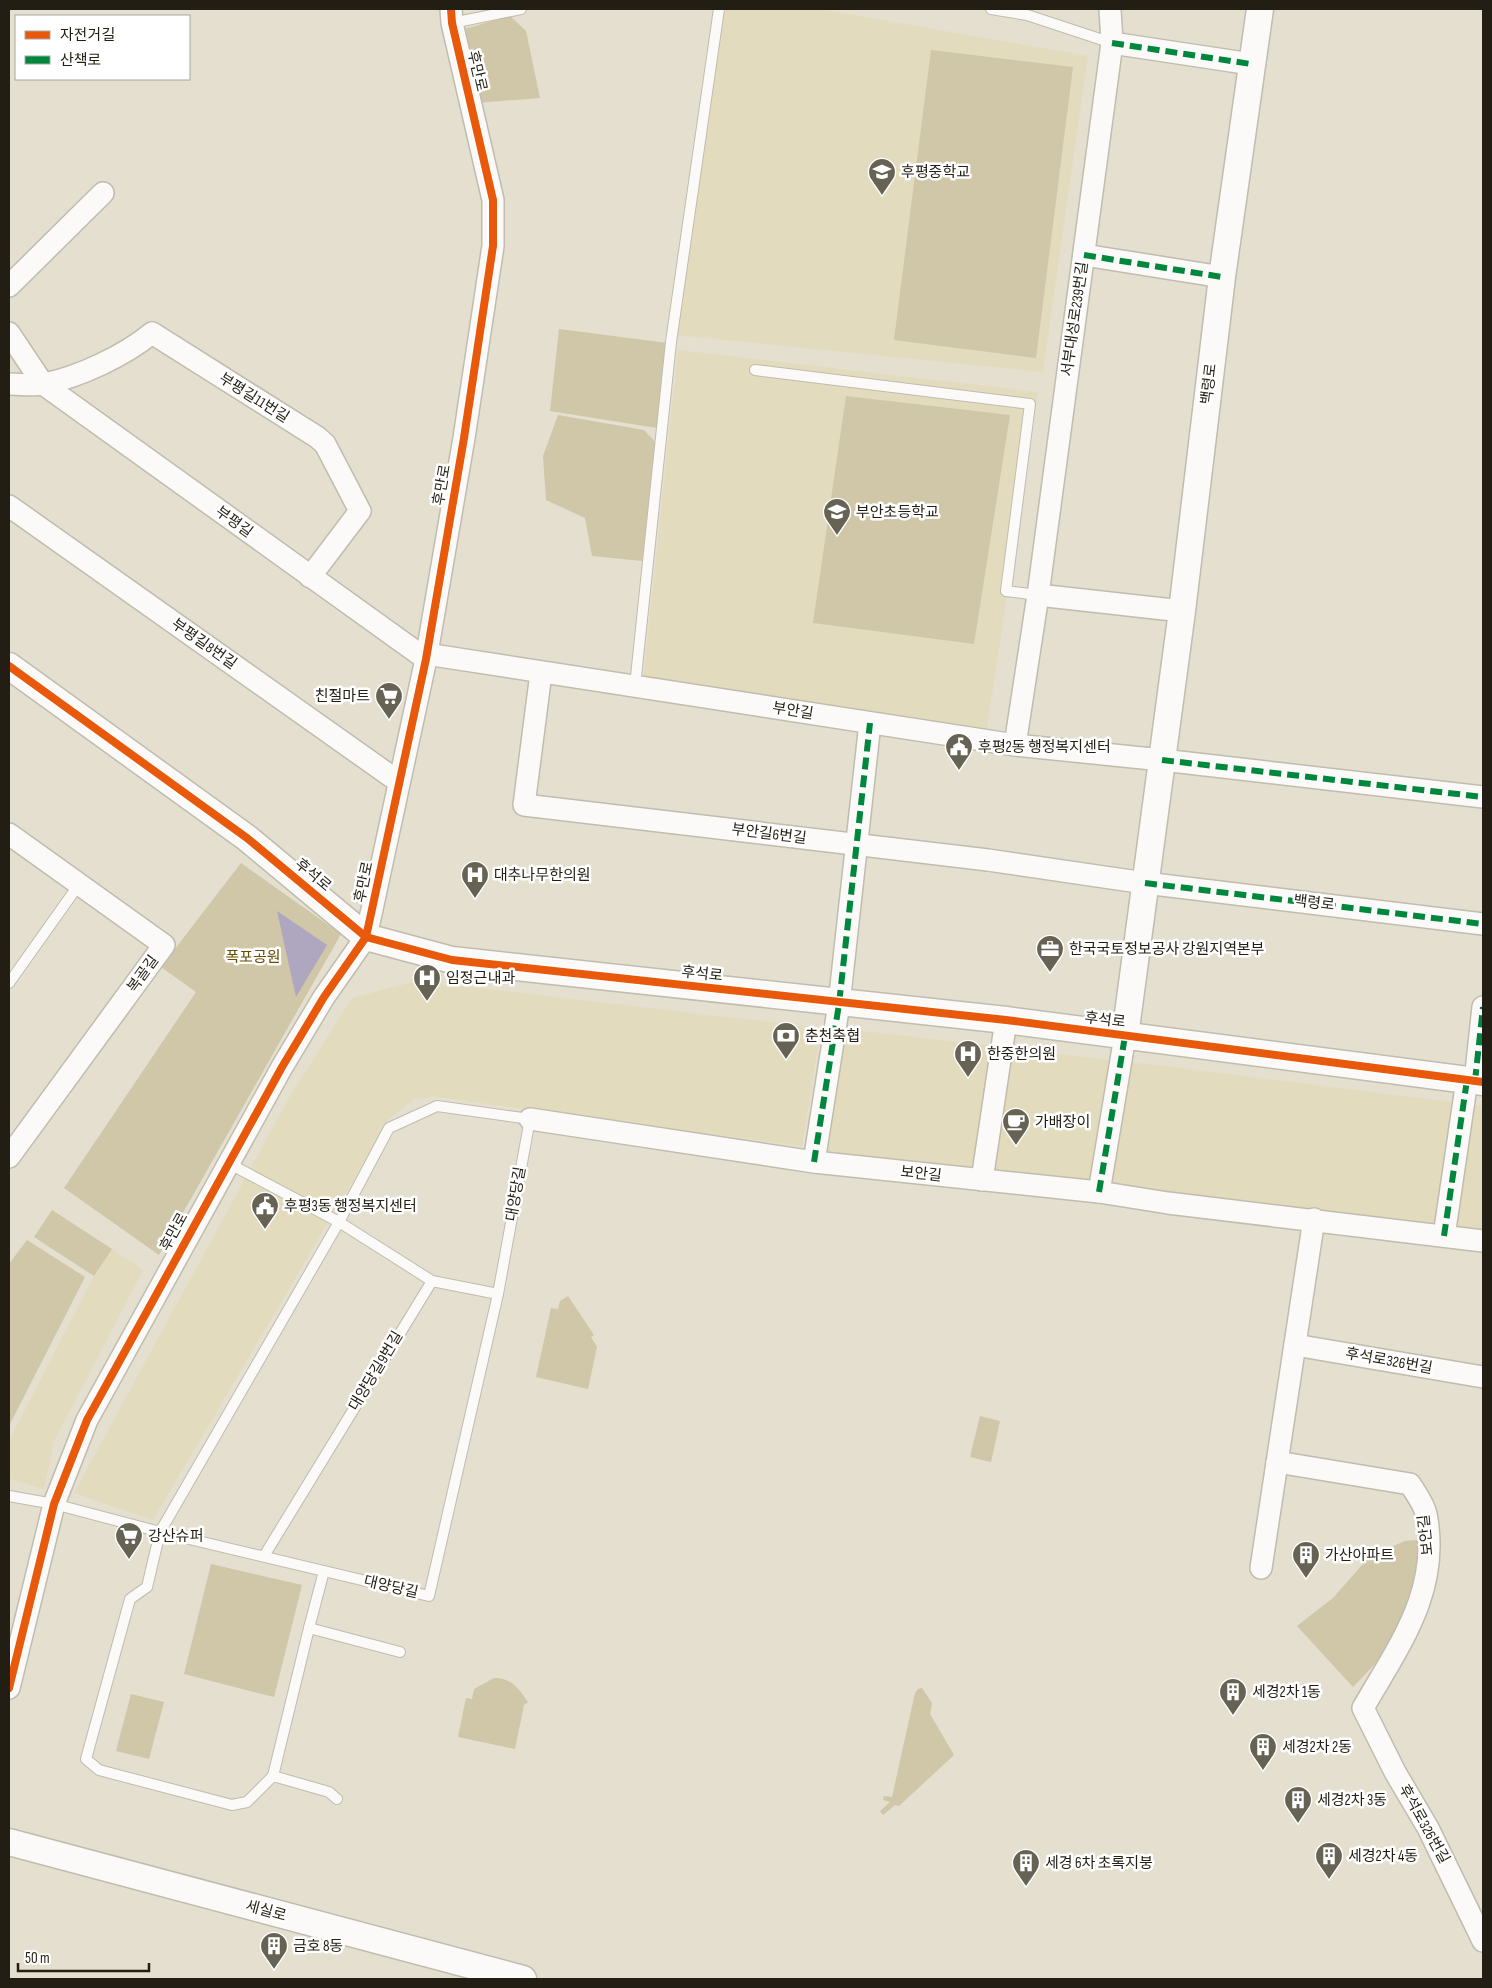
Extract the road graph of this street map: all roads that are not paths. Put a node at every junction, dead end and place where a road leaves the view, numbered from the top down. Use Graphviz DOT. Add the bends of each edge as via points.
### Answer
graph roads {
  1 [pos="521,9"];
  2 [pos="719,9"];
  3 [pos="992,9"];
  4 [pos="1110,9"];
  5 [pos="1260,9"];
  6 [pos="452,16"];
  7 [pos="1112,43"];
  8 [pos="1251,64"];
  9 [pos="104,193"];
  10 [pos="1084,255"];
  11 [pos="1222,277"];
  12 [pos="9,286"];
  13 [pos="9,333"];
  14 [pos="755,370"];
  15 [pos="9,384"];
  16 [pos="43,384"];
  17 [pos="9,506"];
  18 [pos="310,577"];
  19 [pos="1038,595"];
  20 [pos="1182,611"];
  21 [pos="426,657"];
  22 [pos="9,666"];
  23 [pos="540,673"];
  24 [pos="635,686"];
  25 [pos="870,723"];
  26 [pos="1015,745"];
  27 [pos="1162,760"];
  28 [pos="399,782"];
  29 [pos="1483,797"];
  30 [pos="9,834"];
  31 [pos="856,844"];
  32 [pos="80,883"];
  33 [pos="1145,883"];
  34 [pos="1483,924"];
  35 [pos="366,938"];
  36 [pos="9,983"];
  37 [pos="839,1004"];
  38 [pos="1483,1007"];
  39 [pos="1006,1020"];
  40 [pos="1125,1036"];
  41 [pos="1475,1081"];
  42 [pos="530,1119"];
  43 [pos="9,1157"];
  44 [pos="814,1162"];
  45 [pos="228,1163"];
  46 [pos="982,1180"];
  47 [pos="1099,1192"];
  48 [pos="1314,1219"];
  49 [pos="339,1222"];
  50 [pos="1444,1236"];
  51 [pos="1483,1240"];
  52 [pos="432,1281"];
  53 [pos="498,1294"];
  54 [pos="1295,1345"];
  55 [pos="1483,1378"];
  56 [pos="1277,1462"];
  57 [pos="9,1496"];
  58 [pos="54,1504"];
  59 [pos="160,1532"];
  60 [pos="264,1556"];
  61 [pos="1261,1568"];
  62 [pos="324,1571"];
  63 [pos="309,1628"];
  64 [pos="400,1652"];
  65 [pos="9,1688"];
  66 [pos="1363,1708"];
  67 [pos="272,1776"];
  68 [pos="337,1799"];
  69 [pos="9,1842"];
  70 [pos="1483,1941"];
  71 [pos="523,1979"];
  1 -- 6 [label="lane"];
  2 -- 24 [label="lane" via="672,342"];
  3 -- 7 [label="lane" via="1027,15"];
  4 -- 7 [label="street, 서부대성로239번길"];
  5 -- 8 [label="street, 백령로"];
  6 -- 21 [label="street, 후만로" via="493,200 493,246"];
  7 -- 8 [label="street"];
  7 -- 10 [label="street, 서부대성로239번길"];
  8 -- 11 [label="street, 백령로"];
  9 -- 12 [label="street"];
  10 -- 11 [label="street"];
  10 -- 19 [label="street, 서부대성로239번길"];
  11 -- 20 [label="street, 백령로"];
  13 -- 16 [label="street, 부평길"];
  14 -- 19 [label="lane" via="1030,404 1006,591"];
  15 -- 16 [label="street"];
  16 -- 18 [label="street, 부평길"];
  16 -- 18 [label="street, 부평길11번길" via="93,368 152,333 317,437 325,444 360,511"];
  17 -- 28 [label="street, 부평길8번길"];
  18 -- 21 [label="street, 부평길"];
  19 -- 20 [label="street"];
  19 -- 26 [label="street, 서부대성로239번길"];
  20 -- 27 [label="street, 백령로"];
  21 -- 23 [label="street, 부안길"];
  21 -- 28 [label="street, 후만로"];
  22 -- 35 [label="street, 후석로" via="247,838"];
  23 -- 24 [label="street, 부안길"];
  23 -- 31 [label="street, 부안길6번길" via="524,805"];
  24 -- 25 [label="street, 부안길"];
  25 -- 26 [label="street, 부안길"];
  25 -- 31 [label="street"];
  26 -- 27 [label="street, 부안길"];
  27 -- 29 [label="street"];
  27 -- 33 [label="street, 백령로"];
  28 -- 35 [label="street, 후만로"];
  30 -- 32 [label="street, 복골길"];
  31 -- 33 [label="street, 부안길6번길"];
  31 -- 37 [label="street"];
  32 -- 36 [label="lane"];
  32 -- 43 [label="street, 복골길" via="164,945"];
  33 -- 34 [label="street, 백령로"];
  33 -- 40 [label="street, 백령로"];
  35 -- 37 [label="street, 후석로" via="452,960"];
  35 -- 45 [label="street, 후만로" via="324,998"];
  37 -- 39 [label="street, 후석로"];
  37 -- 44 [label="street"];
  38 -- 41 [label="street"];
  39 -- 40 [label="street, 후석로"];
  39 -- 46 [label="street"];
  40 -- 41 [label="street, 후석로"];
  40 -- 47 [label="street"];
  41 -- 50 [label="street"];
  42 -- 44 [label="street, 보안길"];
  42 -- 49 [label="lane" via="437,1106 389,1128"];
  42 -- 53 [label="lane, 대양당길"];
  44 -- 46 [label="street, 보안길"];
  45 -- 49 [label="lane"];
  45 -- 58 [label="street, 후만로" via="87,1420"];
  46 -- 47 [label="street, 보안길"];
  47 -- 48 [label="street, 보안길"];
  48 -- 50 [label="street, 보안길"];
  48 -- 54 [label="street"];
  49 -- 52 [label="lane"];
  49 -- 59 [label="lane"];
  50 -- 51 [label="street, 보안길"];
  52 -- 53 [label="lane"];
  52 -- 60 [label="lane, 대양당길9번길"];
  53 -- 62 [label="lane, 대양당길" via="429,1596"];
  54 -- 55 [label="street, 후석로326번길"];
  54 -- 56 [label="street"];
  56 -- 61 [label="street"];
  56 -- 66 [label="street, 보안길" via="1410,1484 1426,1512 1430,1566 1415,1618"];
  57 -- 58 [label="lane, 대양당길"];
  58 -- 59 [label="lane, 대양당길"];
  58 -- 65 [label="street, 후만로"];
  59 -- 60 [label="lane, 대양당길"];
  59 -- 67 [label="lane" via="147,1587 130,1599 86,1758 99,1770 232,1804 247,1802"];
  60 -- 62 [label="lane, 대양당길"];
  62 -- 63 [label="lane"];
  63 -- 64 [label="lane"];
  63 -- 67 [label="lane"];
  66 -- 70 [label="street, 후석로326번길" via="1428,1828"];
  67 -- 68 [label="lane" via="329,1792"];
  69 -- 71 [label="street, 세실로"];
}
